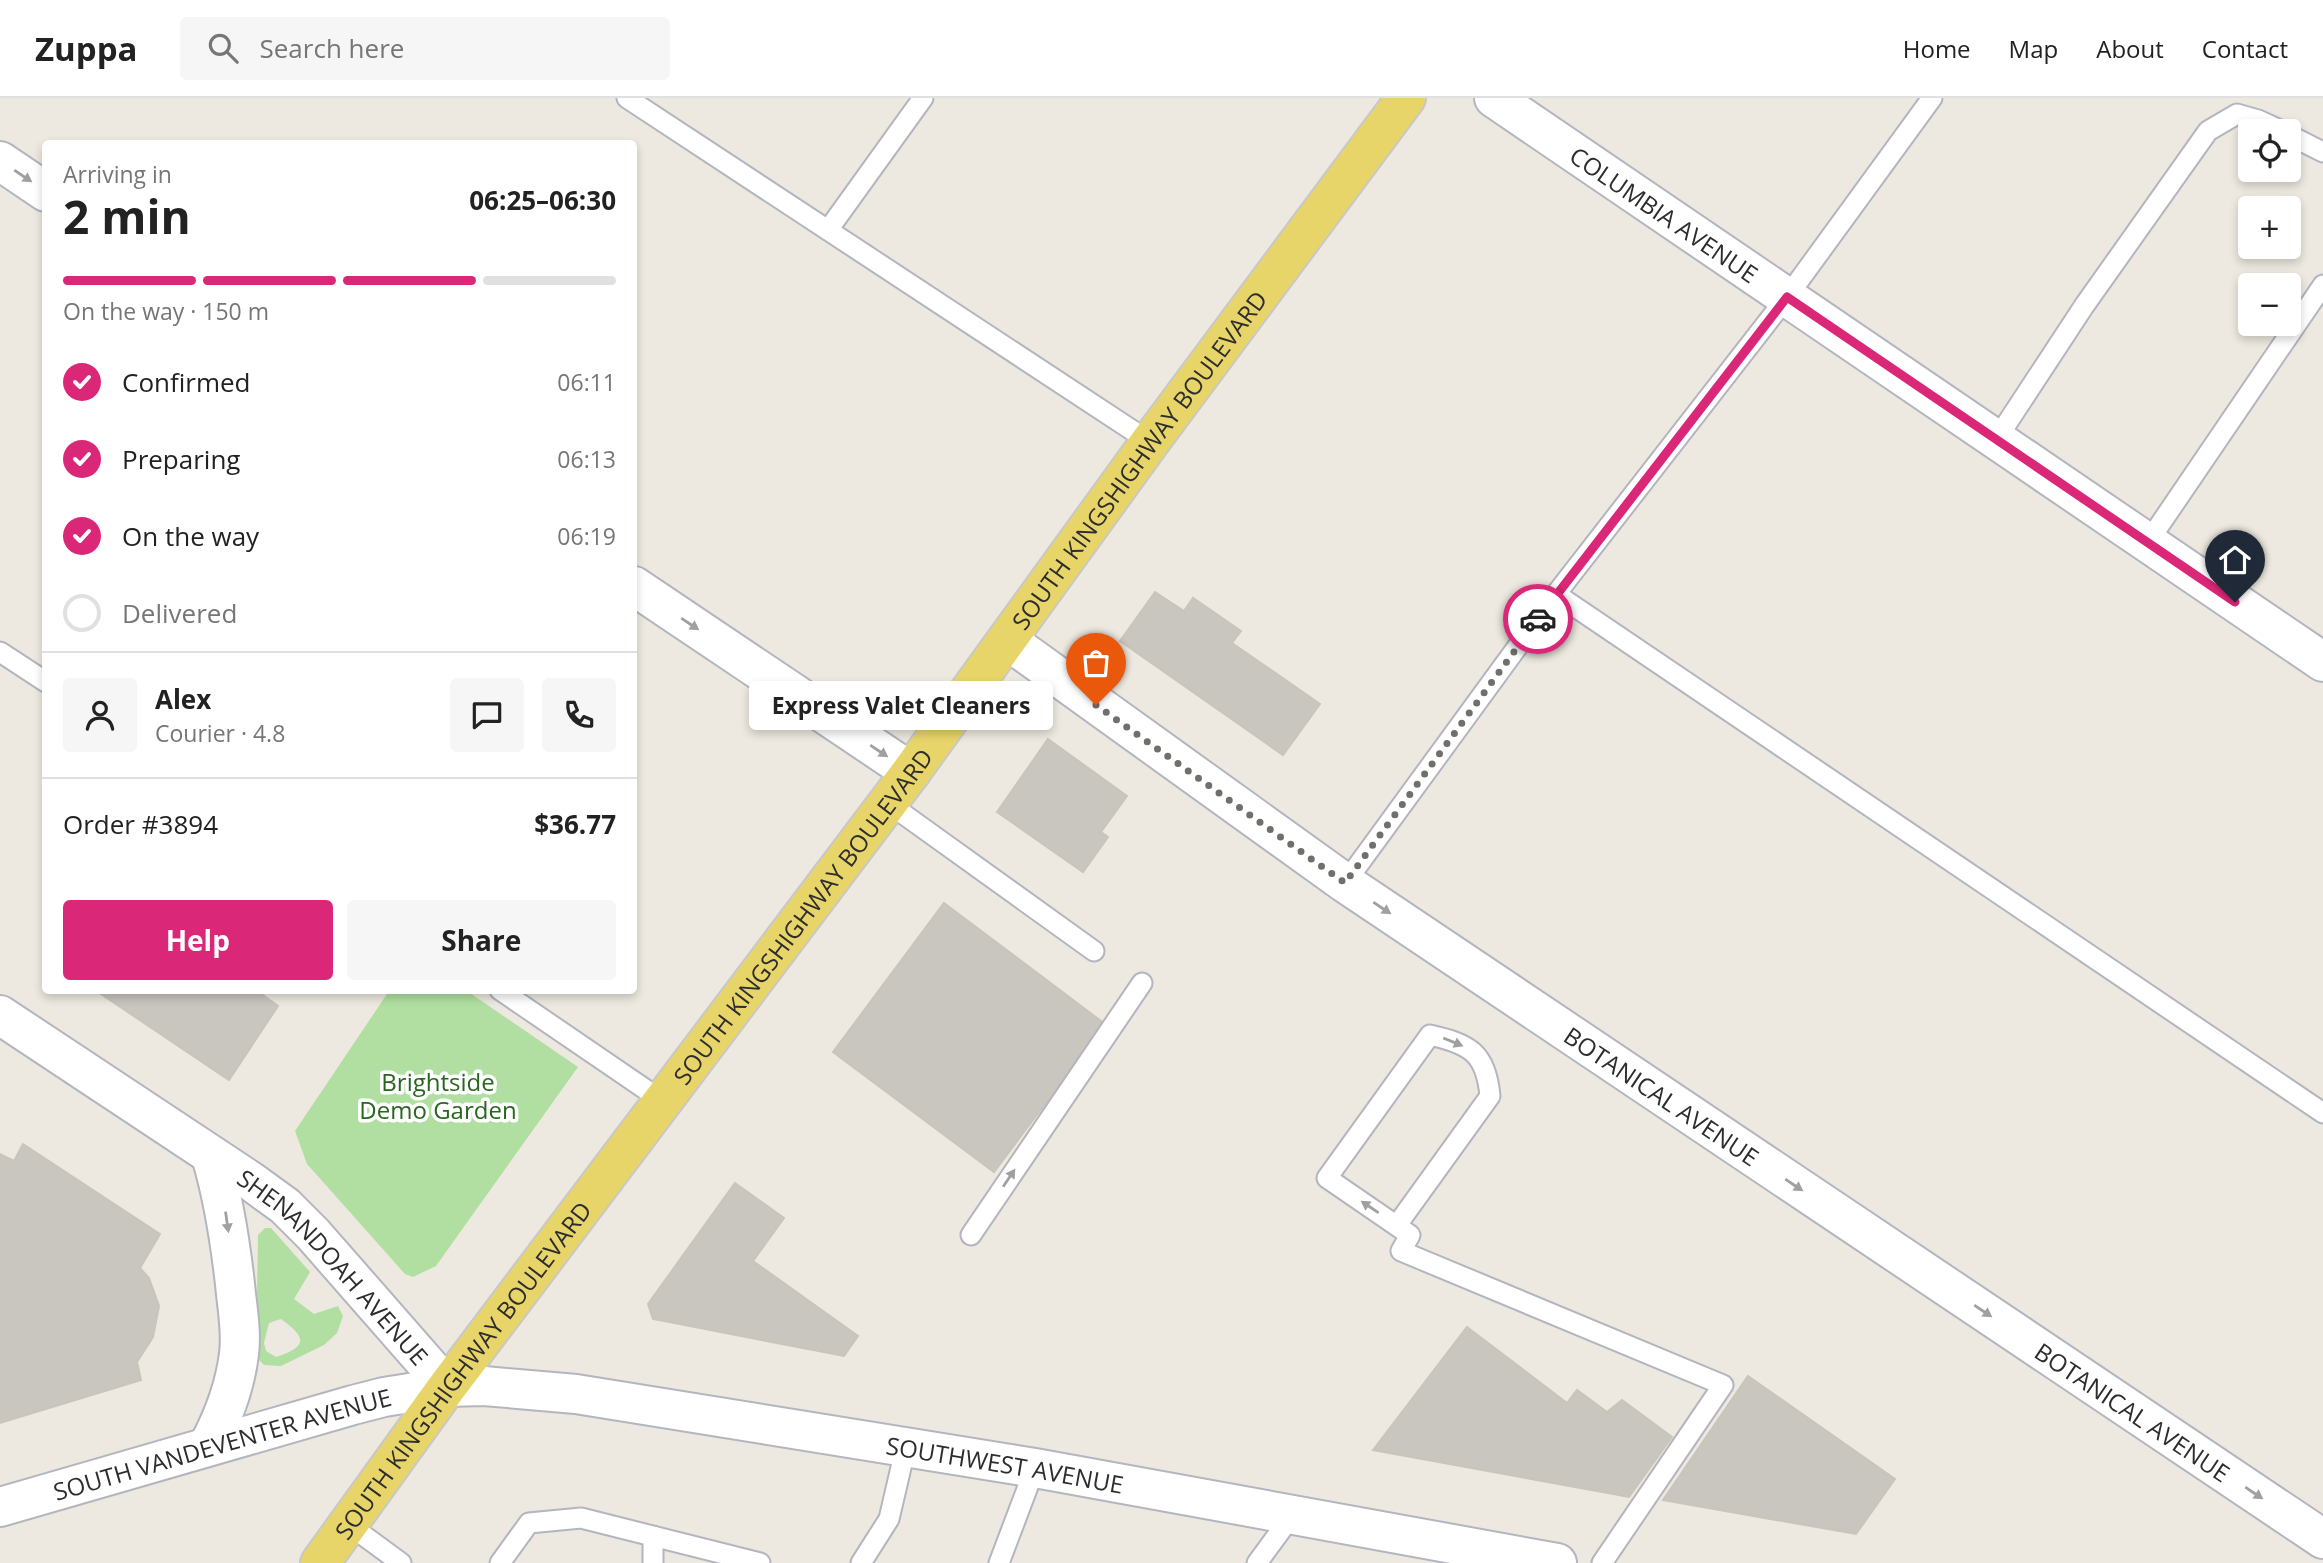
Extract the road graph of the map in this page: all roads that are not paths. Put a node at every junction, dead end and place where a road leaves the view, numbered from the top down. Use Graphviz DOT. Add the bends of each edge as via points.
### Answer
graph roads {
  1 [pos="627,98"];
  2 [pos="923,98"];
  3 [pos="1406,98"];
  4 [pos="1494,98"];
  5 [pos="1932,98"];
  6 [pos="2254,119"];
  7 [pos="2301,141"];
  8 [pos="2323,152"];
  9 [pos="0,161"];
  10 [pos="42,189"];
  11 [pos="828,230"];
  12 [pos="2323,285"];
  13 [pos="1787,297"];
  14 [pos="1996,440"];
  15 [pos="1150,442"];
  16 [pos="2147,542"];
  17 [pos="637,588"];
  18 [pos="1556,593"];
  19 [pos="1007,640"];
  20 [pos="0,652"];
  21 [pos="2323,662"];
  22 [pos="42,679"];
  23 [pos="911,772"];
  24 [pos="888,803"];
  25 [pos="1345,883"];
  26 [pos="1094,951"];
  27 [pos="1142,983"];
  28 [pos="506,994"];
  29 [pos="1,1018"];
  30 [pos="664,1101"];
  31 [pos="2323,1113"];
  32 [pos="211,1156"];
  33 [pos="1397,1226"];
  34 [pos="971,1235"];
  35 [pos="447,1387"];
  36 [pos="208,1446"];
  37 [pos="906,1446"];
  38 [pos="1035,1468"];
  39 [pos="0,1507"];
  40 [pos="1293,1514"];
  41 [pos="348,1524"];
  42 [pos="653,1536"];
  43 [pos="2323,1539"];
  44 [pos="1551,1562"];
  45 [pos="320,1563"];
  46 [pos="401,1563"];
  47 [pos="500,1563"];
  48 [pos="653,1563"];
  49 [pos="760,1563"];
  50 [pos="861,1563"];
  51 [pos="999,1563"];
  52 [pos="1257,1563"];
  53 [pos="1602,1563"];
  1 -- 11 [label="lane"];
  2 -- 11 [label="lane"];
  3 -- 15 [label="main road, SOUTH KINGSHIGHWAY BOULEVARD"];
  4 -- 13 [label="street, COLUMBIA AVENUE"];
  5 -- 13 [label="lane"];
  6 -- 14 [label="lane" via="2237,114 2208,131"];
  7 -- 8 [label="lane"];
  9 -- 10 [label="street, one-way"];
  11 -- 15 [label="lane"];
  12 -- 16 [label="lane"];
  13 -- 14 [label="street, COLUMBIA AVENUE"];
  13 -- 18 [label="lane"];
  14 -- 16 [label="street, COLUMBIA AVENUE"];
  15 -- 19 [label="main road, SOUTH KINGSHIGHWAY BOULEVARD"];
  16 -- 21 [label="street, COLUMBIA AVENUE"];
  17 -- 23 [label="street, one-way"];
  18 -- 25 [label="lane"];
  18 -- 31 [label="lane"];
  19 -- 23 [label="main road, SOUTH KINGSHIGHWAY BOULEVARD"];
  19 -- 25 [label="street, BOTANICAL AVENUE"];
  20 -- 22 [label="lane"];
  23 -- 24 [label="main road, SOUTH KINGSHIGHWAY BOULEVARD"];
  24 -- 26 [label="lane"];
  24 -- 30 [label="main road, SOUTH KINGSHIGHWAY BOULEVARD"];
  25 -- 43 [label="street, BOTANICAL AVENUE, one-way"];
  34 -- 27 [label="lane, one-way"];
  28 -- 30 [label="lane"];
  29 -- 32 [label="street, SHENANDOAH AVENUE"];
  30 -- 35 [label="main road, SOUTH KINGSHIGHWAY BOULEVARD"];
  32 -- 35 [label="street, SHENANDOAH AVENUE" via="285,1206"];
  32 -- 36 [label="street, SHENANDOAH AVENUE, one-way" via="224,1204 240,1329 236,1372"];
  33 -- 33 [label="lane, one-way" via="1327,1178 1430,1035 1452,1040 1475,1052 1488,1074 1490,1096"];
  33 -- 53 [label="lane" via="1410,1235 1401,1251 1723,1385"];
  35 -- 36 [label="street, SOUTH VANDEVENTER AVENUE" via="384,1397"];
  35 -- 37 [label="street, SOUTHWEST AVENUE" via="576,1394"];
  35 -- 41 [label="main road, SOUTH KINGSHIGHWAY BOULEVARD"];
  36 -- 39 [label="street, SOUTH VANDEVENTER AVENUE"];
  37 -- 38 [label="street, SOUTHWEST AVENUE"];
  37 -- 50 [label="lane" via="888,1519"];
  38 -- 40 [label="street, SOUTHWEST AVENUE"];
  38 -- 51 [label="lane"];
  40 -- 44 [label="street, SOUTHWEST AVENUE"];
  40 -- 52 [label="lane"];
  41 -- 45 [label="main road, SOUTH KINGSHIGHWAY BOULEVARD"];
  41 -- 46 [label="lane"];
  42 -- 47 [label="lane" via="581,1518 529,1523"];
  42 -- 48 [label="lane"];
  42 -- 49 [label="lane"];
}
